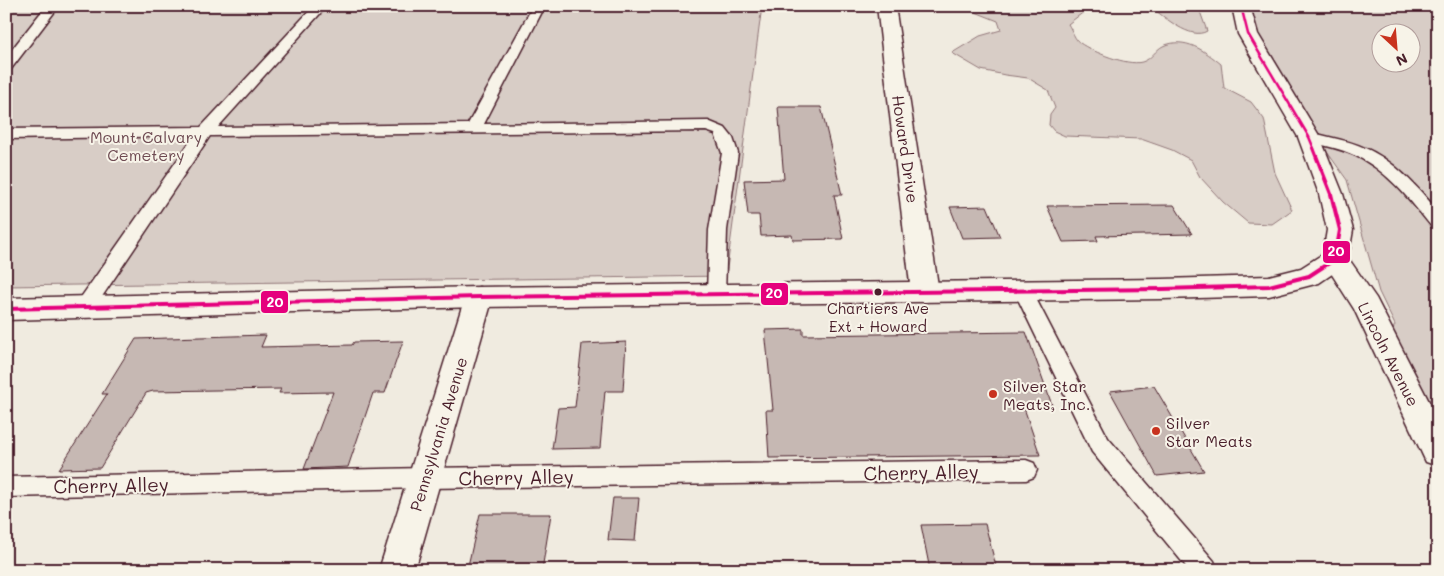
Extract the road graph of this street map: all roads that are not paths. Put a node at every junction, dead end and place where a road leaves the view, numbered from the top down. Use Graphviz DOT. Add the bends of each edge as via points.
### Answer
graph roads {
  1 [pos="53,6"];
  2 [pos="321,6"];
  3 [pos="539,6"];
  4 [pos="886,6"];
  5 [pos="1241,6"];
  6 [pos="6,66"];
  7 [pos="474,128"];
  8 [pos="205,132"];
  9 [pos="6,134"];
  10 [pos="1309,137"];
  11 [pos="1438,223"];
  12 [pos="1334,259"];
  13 [pos="1024,291"];
  14 [pos="925,292"];
  15 [pos="716,295"];
  16 [pos="479,297"];
  17 [pos="84,308"];
  18 [pos="6,309"];
  19 [pos="1438,452"];
  20 [pos="1026,470"];
  21 [pos="425,478"];
  22 [pos="6,487"];
  23 [pos="397,570"];
  24 [pos="1205,570"];
  1 -- 6 [label="lane"];
  2 -- 8 [label="lane"];
  3 -- 7 [label="lane"];
  4 -- 14 [label="street, Howard Drive"];
  5 -- 10 [label="street" via="1248,34"];
  7 -- 8 [label="lane"];
  7 -- 15 [label="lane" via="708,126 720,131 730,153 718,230"];
  8 -- 9 [label="lane"];
  8 -- 17 [label="lane"];
  10 -- 11 [label="lane" via="1360,152 1375,160 1396,175"];
  10 -- 12 [label="street" via="1331,194 1340,230"];
  12 -- 13 [label="street" via="1309,276 1269,286"];
  12 -- 19 [label="street, Lincoln Avenue" via="1366,305"];
  13 -- 14 [label="street"];
  13 -- 24 [label="lane" via="1100,445"];
  14 -- 15 [label="street"];
  15 -- 16 [label="street"];
  16 -- 17 [label="street"];
  16 -- 21 [label="street, Pennsylvania Avenue"];
  17 -- 18 [label="street"];
  20 -- 21 [label="lane, Cherry Alley"];
  21 -- 22 [label="lane, Cherry Alley"];
  21 -- 23 [label="street, Pennsylvania Avenue"];
}
